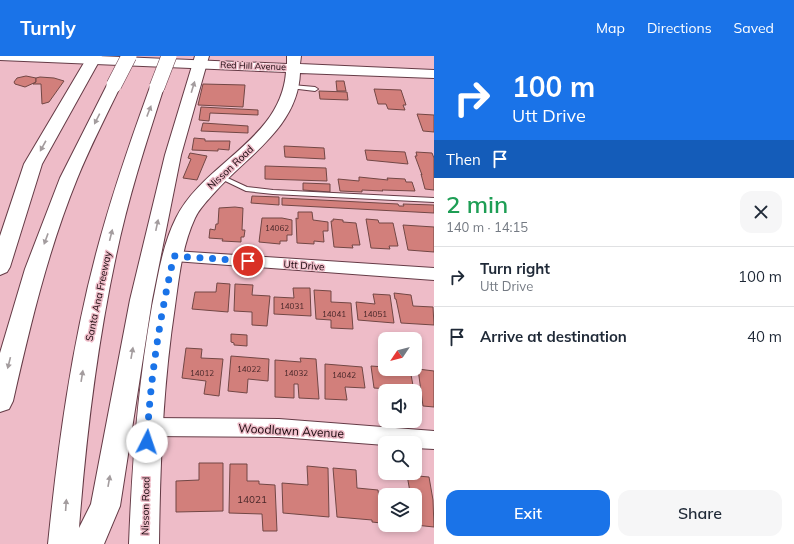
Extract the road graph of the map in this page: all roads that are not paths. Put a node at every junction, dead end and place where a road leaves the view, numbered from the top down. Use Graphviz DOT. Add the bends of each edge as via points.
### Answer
graph roads {
  1 [pos="0,56"];
  2 [pos="9,56"];
  3 [pos="129,56"];
  4 [pos="169,56"];
  5 [pos="94,58"];
  6 [pos="201,60"];
  7 [pos="294,62"];
  8 [pos="0,69"];
  9 [pos="434,74"];
  10 [pos="292,87"];
  11 [pos="315,89"];
  12 [pos="218,176"];
  13 [pos="434,200"];
  14 [pos="174,256"];
  15 [pos="0,267"];
  16 [pos="434,274"];
  17 [pos="0,400"];
  18 [pos="148,427"];
  19 [pos="434,440"];
  20 [pos="63,544"];
  21 [pos="88,544"];
  22 [pos="144,544"];
  1 -- 2 [label="main road, Red Hill Avenue"];
  2 -- 5 [label="main road, Red Hill Avenue"];
  2 -- 8 [label="main road"];
  3 -- 17 [label="main road, one-way, bridge" via="66,184 53,218 38,260"];
  20 -- 4 [label="main road, Santa Ana Freeway, one-way, bridge" via="66,498 82,377 100,282 139,136"];
  5 -- 6 [label="main road, Red Hill Avenue"];
  5 -- 15 [label="main road, one-way" via="33,164"];
  6 -- 7 [label="main road, Red Hill Avenue"];
  21 -- 6 [label="main road, one-way" via="105,506 143,292 173,155"];
  7 -- 9 [label="main road, Red Hill Avenue"];
  7 -- 10 [label="main road, Nisson Road"];
  10 -- 11 [label="lane"];
  10 -- 12 [label="main road, Nisson Road" via="286,106 267,133"];
  12 -- 13 [label="lane" via="246,189 273,192"];
  12 -- 14 [label="main road, Nisson Road" via="191,208"];
  14 -- 16 [label="street, Utt Drive"];
  14 -- 18 [label="main road, Nisson Road" via="166,290"];
  18 -- 19 [label="street, Woodlawn Avenue" via="280,428"];
  18 -- 22 [label="main road, Nisson Road" via="144,485"];
}
